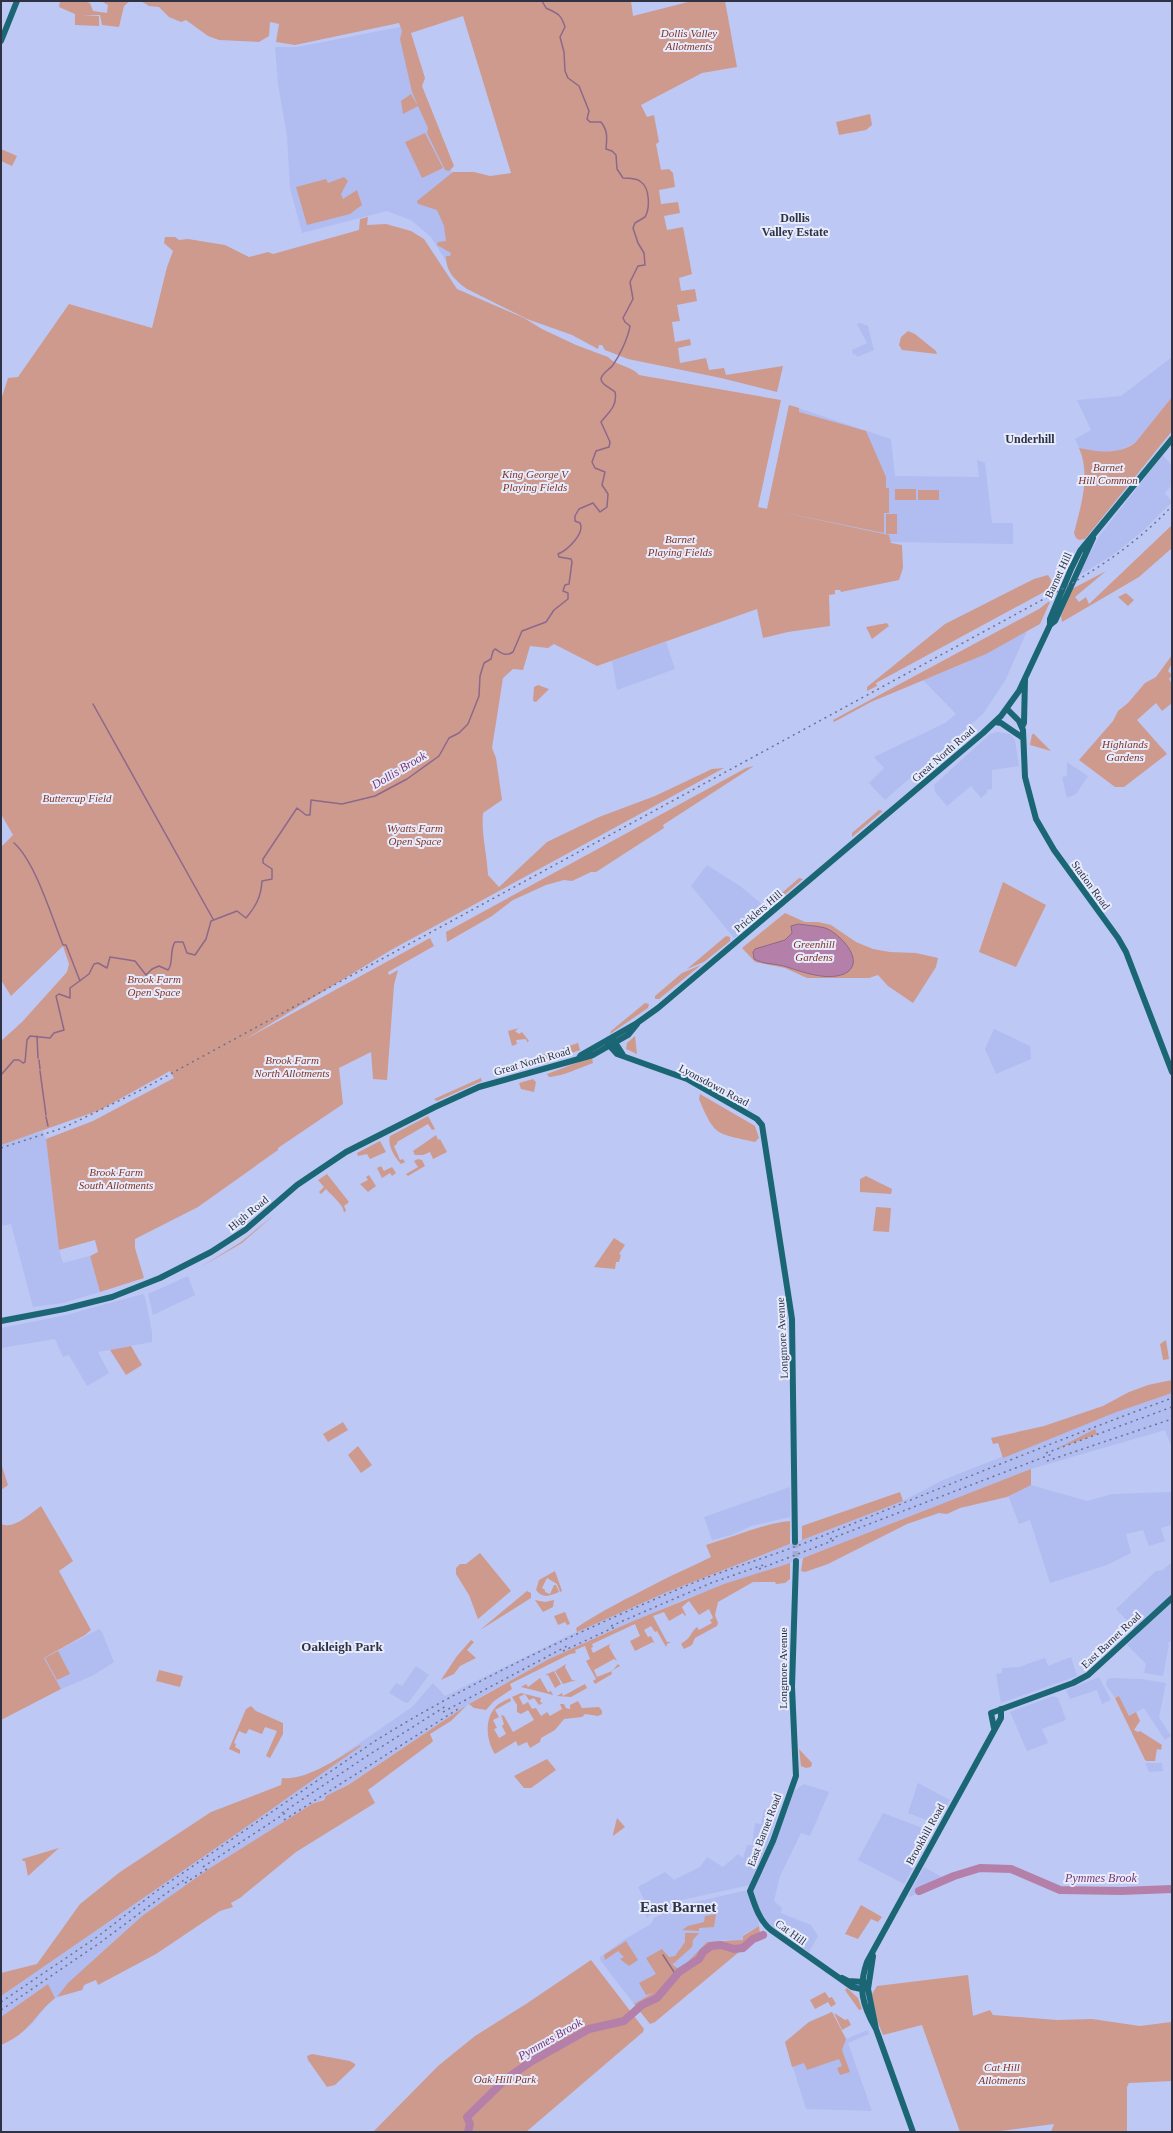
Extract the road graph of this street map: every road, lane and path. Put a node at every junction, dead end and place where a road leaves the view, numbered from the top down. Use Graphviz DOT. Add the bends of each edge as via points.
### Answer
graph roads {
  1 [pos="17,1"];
  2 [pos="1,41"];
  3 [pos="1172,439"];
  4 [pos="1025,679"];
  5 [pos="1007,709"];
  6 [pos="995,722"];
  7 [pos="1022,727"];
  8 [pos="1024,738"];
  9 [pos="891,812"];
  10 [pos="614,1040"];
  11 [pos="608,1044"];
  12 [pos="623,1055"];
  13 [pos="1172,1072"];
  14 [pos="490,1084"];
  15 [pos="764,1134"];
  16 [pos="1,1321"];
  17 [pos="796,1542"];
  18 [pos="796,1561"];
  19 [pos="1172,1598"];
  20 [pos="1001,1709"];
  21 [pos="994,1728"];
  22 [pos="796,1776"];
  23 [pos="750,1892"];
  24 [pos="837,1975"];
  25 [pos="865,1982"];
  26 [pos="861,1989"];
  27 [pos="876,2029"];
  28 [pos="913,2132"];
  1 -- 2 [label="main road"];
  3 -- 4 [label="main road, Barnet Hill" via="1093,538"];
  4 -- 5 [label="main road, Barnet Hill"];
  4 -- 7 [label="main road"];
  5 -- 6 [label="main road, Great North Road"];
  5 -- 7 [label="main road, Station Road"];
  6 -- 8 [label="main road"];
  6 -- 9 [label="main road, Great North Road"];
  7 -- 8 [label="main road, Station Road"];
  8 -- 13 [label="main road, Station Road" via="1025,777 1036,819 1054,850 1126,952"];
  9 -- 10 [label="main road, Pricklers Hill" via="709,967"];
  10 -- 11 [label="main road, Great North Road"];
  10 -- 12 [label="main road"];
  11 -- 12 [label="main road, Lyonsdown Road" via="617,1054"];
  11 -- 14 [label="main road, Great North Road" via="593,1055"];
  12 -- 15 [label="main road, Lyonsdown Road" via="698,1085 757,1120 762,1125"];
  14 -- 16 [label="main road, High Road" via="434,1107 341,1154 297,1185 245,1230 181,1268 112,1297"];
  15 -- 17 [label="main road, Longmore Avenue" via="791,1301"];
  18 -- 22 [label="main road, Longmore Avenue" via="792,1687"];
  19 -- 20 [label="main road, East Barnet Road" via="1088,1675"];
  20 -- 21 [label="main road, Brookhill Road" via="1001,1717"];
  20 -- 21 [label="main road, East Barnet Road" via="991,1713"];
  21 -- 25 [label="main road, Brookhill Road" via="874,1950"];
  22 -- 23 [label="main road, East Barnet Road" via="773,1841"];
  23 -- 24 [label="main road, Cat Hill" via="763,1922"];
  24 -- 25 [label="main road, Cat Hill" via="848,1981"];
  24 -- 26 [label="main road, Cat Hill" via="852,1987"];
  25 -- 26 [label="main road"];
  25 -- 27 [label="main road"];
  26 -- 27 [label="main road" via="868,2014"];
  27 -- 28 [label="main road"];
}
